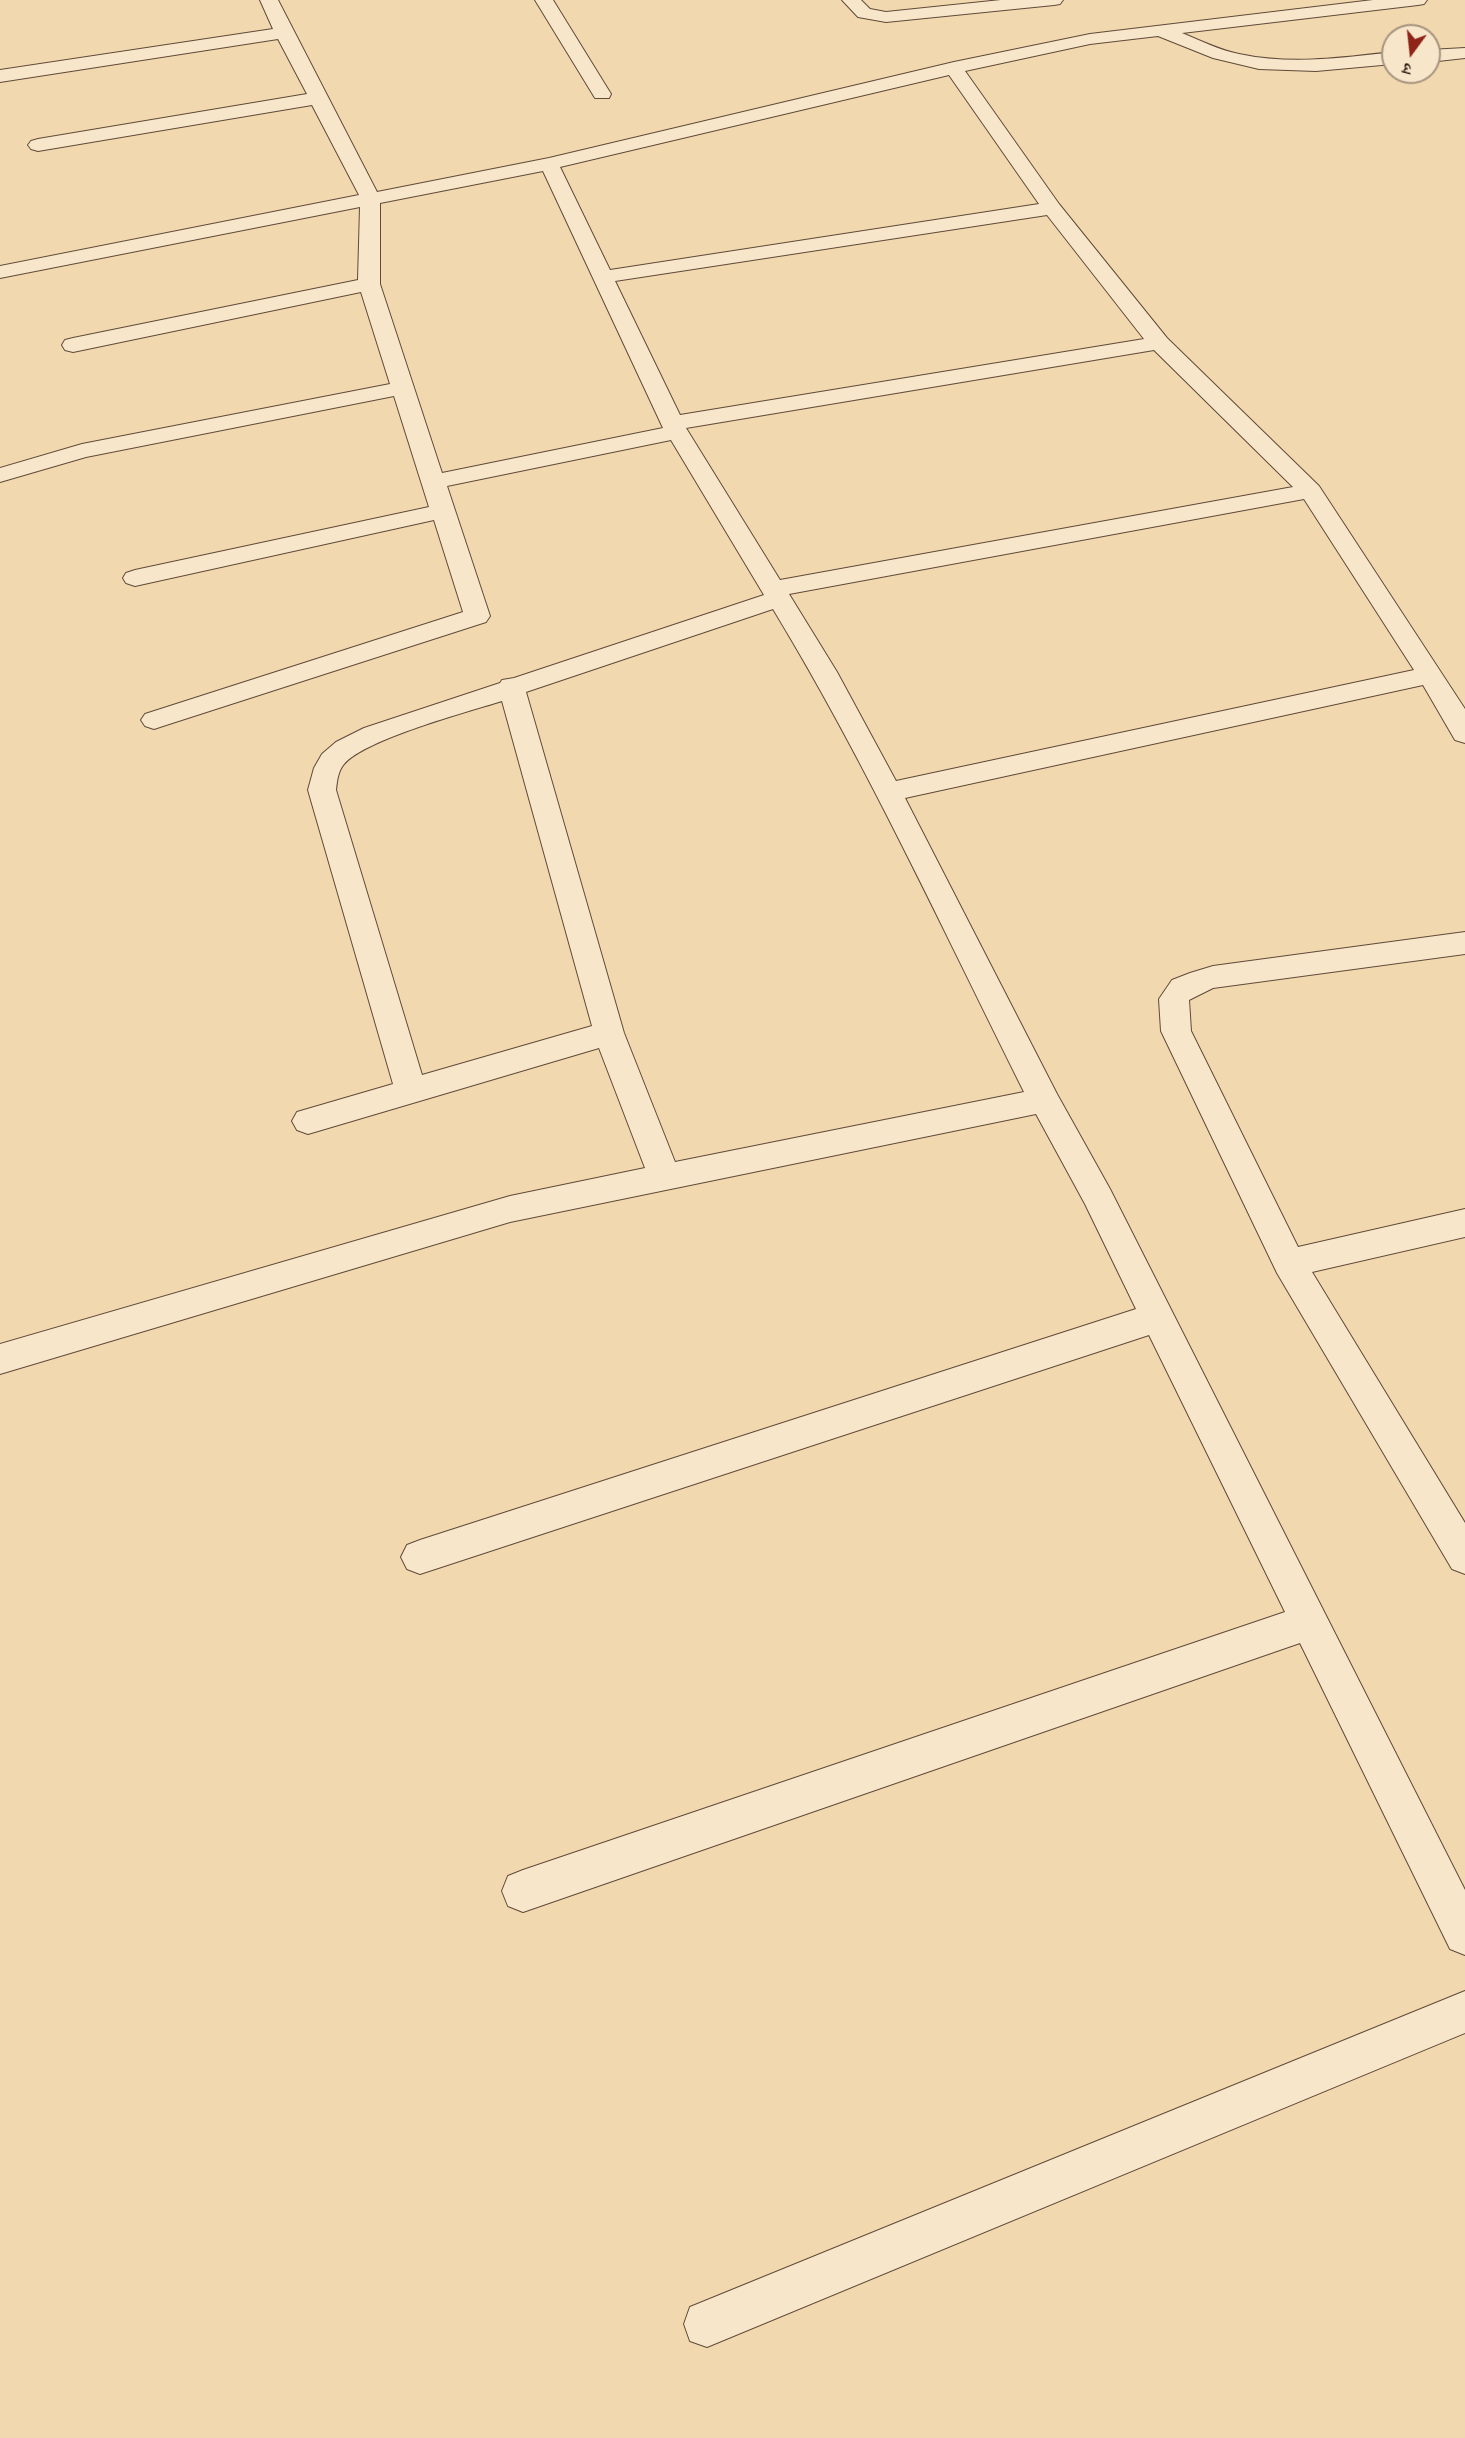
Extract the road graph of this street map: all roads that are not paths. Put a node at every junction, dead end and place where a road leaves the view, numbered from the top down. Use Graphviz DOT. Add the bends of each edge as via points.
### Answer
graph roads {
  1 [pos="269,0"];
  2 [pos="544,0"];
  3 [pos="851,0"];
  4 [pos="1054,0"];
  5 [pos="1418,0"];
  6 [pos="1160,31"];
  7 [pos="284,33"];
  8 [pos="1465,52"];
  9 [pos="1441,55"];
  10 [pos="1381,59"];
  11 [pos="954,69"];
  12 [pos="0,76"];
  13 [pos="602,94"];
  14 [pos="318,98"];
  15 [pos="38,145"];
  16 [pos="549,164"];
  17 [pos="370,198"];
  18 [pos="1052,208"];
  19 [pos="0,272"];
  20 [pos="603,277"];
  21 [pos="369,284"];
  22 [pos="1159,343"];
  23 [pos="73,345"];
  24 [pos="402,388"];
  25 [pos="675,428"];
  26 [pos="0,475"];
  27 [pos="434,482"];
  28 [pos="1311,491"];
  29 [pos="443,511"];
  30 [pos="135,578"];
  31 [pos="776,594"];
  32 [pos="1430,675"];
  33 [pos="511,686"];
  34 [pos="154,720"];
  35 [pos="1462,722"];
  36 [pos="888,792"];
  37 [pos="1465,943"];
  38 [pos="609,1033"];
  39 [pos="411,1091"];
  40 [pos="1044,1100"];
  41 [pos="308,1121"];
  42 [pos="664,1176"];
  43 [pos="1465,1223"];
  44 [pos="1289,1263"];
  45 [pos="1158,1317"];
  46 [pos="0,1359"];
  47 [pos="420,1557"];
  48 [pos="1465,1557"];
  49 [pos="1310,1622"];
  50 [pos="523,1891"];
  51 [pos="1465,1934"];
  52 [pos="1465,2012"];
  53 [pos="707,2324"];
  1 -- 7 [label="street"];
  2 -- 13 [label="street"];
  3 -- 4 [label="street" via="864,13 886,17"];
  5 -- 6 [label="street"];
  6 -- 10 [label="street" via="1214,53 1266,65"];
  6 -- 11 [label="street" via="1090,39"];
  7 -- 12 [label="street"];
  7 -- 14 [label="street"];
  8 -- 9 [label="street"];
  11 -- 16 [label="street"];
  11 -- 18 [label="street"];
  14 -- 15 [label="street"];
  14 -- 17 [label="street"];
  16 -- 17 [label="street"];
  16 -- 20 [label="street"];
  17 -- 19 [label="street"];
  17 -- 21 [label="street"];
  18 -- 20 [label="street"];
  18 -- 22 [label="street"];
  20 -- 25 [label="street"];
  21 -- 23 [label="street"];
  21 -- 24 [label="street"];
  22 -- 25 [label="street"];
  22 -- 28 [label="street"];
  24 -- 26 [label="street" via="82,451"];
  24 -- 27 [label="street"];
  25 -- 27 [label="street"];
  25 -- 31 [label="street"];
  27 -- 29 [label="street"];
  28 -- 31 [label="street"];
  28 -- 32 [label="street"];
  29 -- 30 [label="street"];
  29 -- 34 [label="street" via="477,616"];
  31 -- 33 [label="street"];
  31 -- 36 [label="street" via="824,672"];
  32 -- 35 [label="street"];
  32 -- 36 [label="street"];
  33 -- 38 [label="street"];
  33 -- 39 [label="street" via="374,734 340,752 324,772 322,790"];
  36 -- 40 [label="street"];
  37 -- 44 [label="street" via="1213,977 1185,986 1173,998 1176,1031"];
  38 -- 39 [label="street"];
  38 -- 42 [label="street"];
  39 -- 41 [label="street"];
  40 -- 42 [label="street"];
  40 -- 45 [label="street"];
  42 -- 46 [label="street" via="510,1209"];
  43 -- 44 [label="street"];
  44 -- 48 [label="street"];
  45 -- 47 [label="street"];
  45 -- 49 [label="street"];
  49 -- 50 [label="street"];
  49 -- 51 [label="street"];
  52 -- 53 [label="street"];
}
